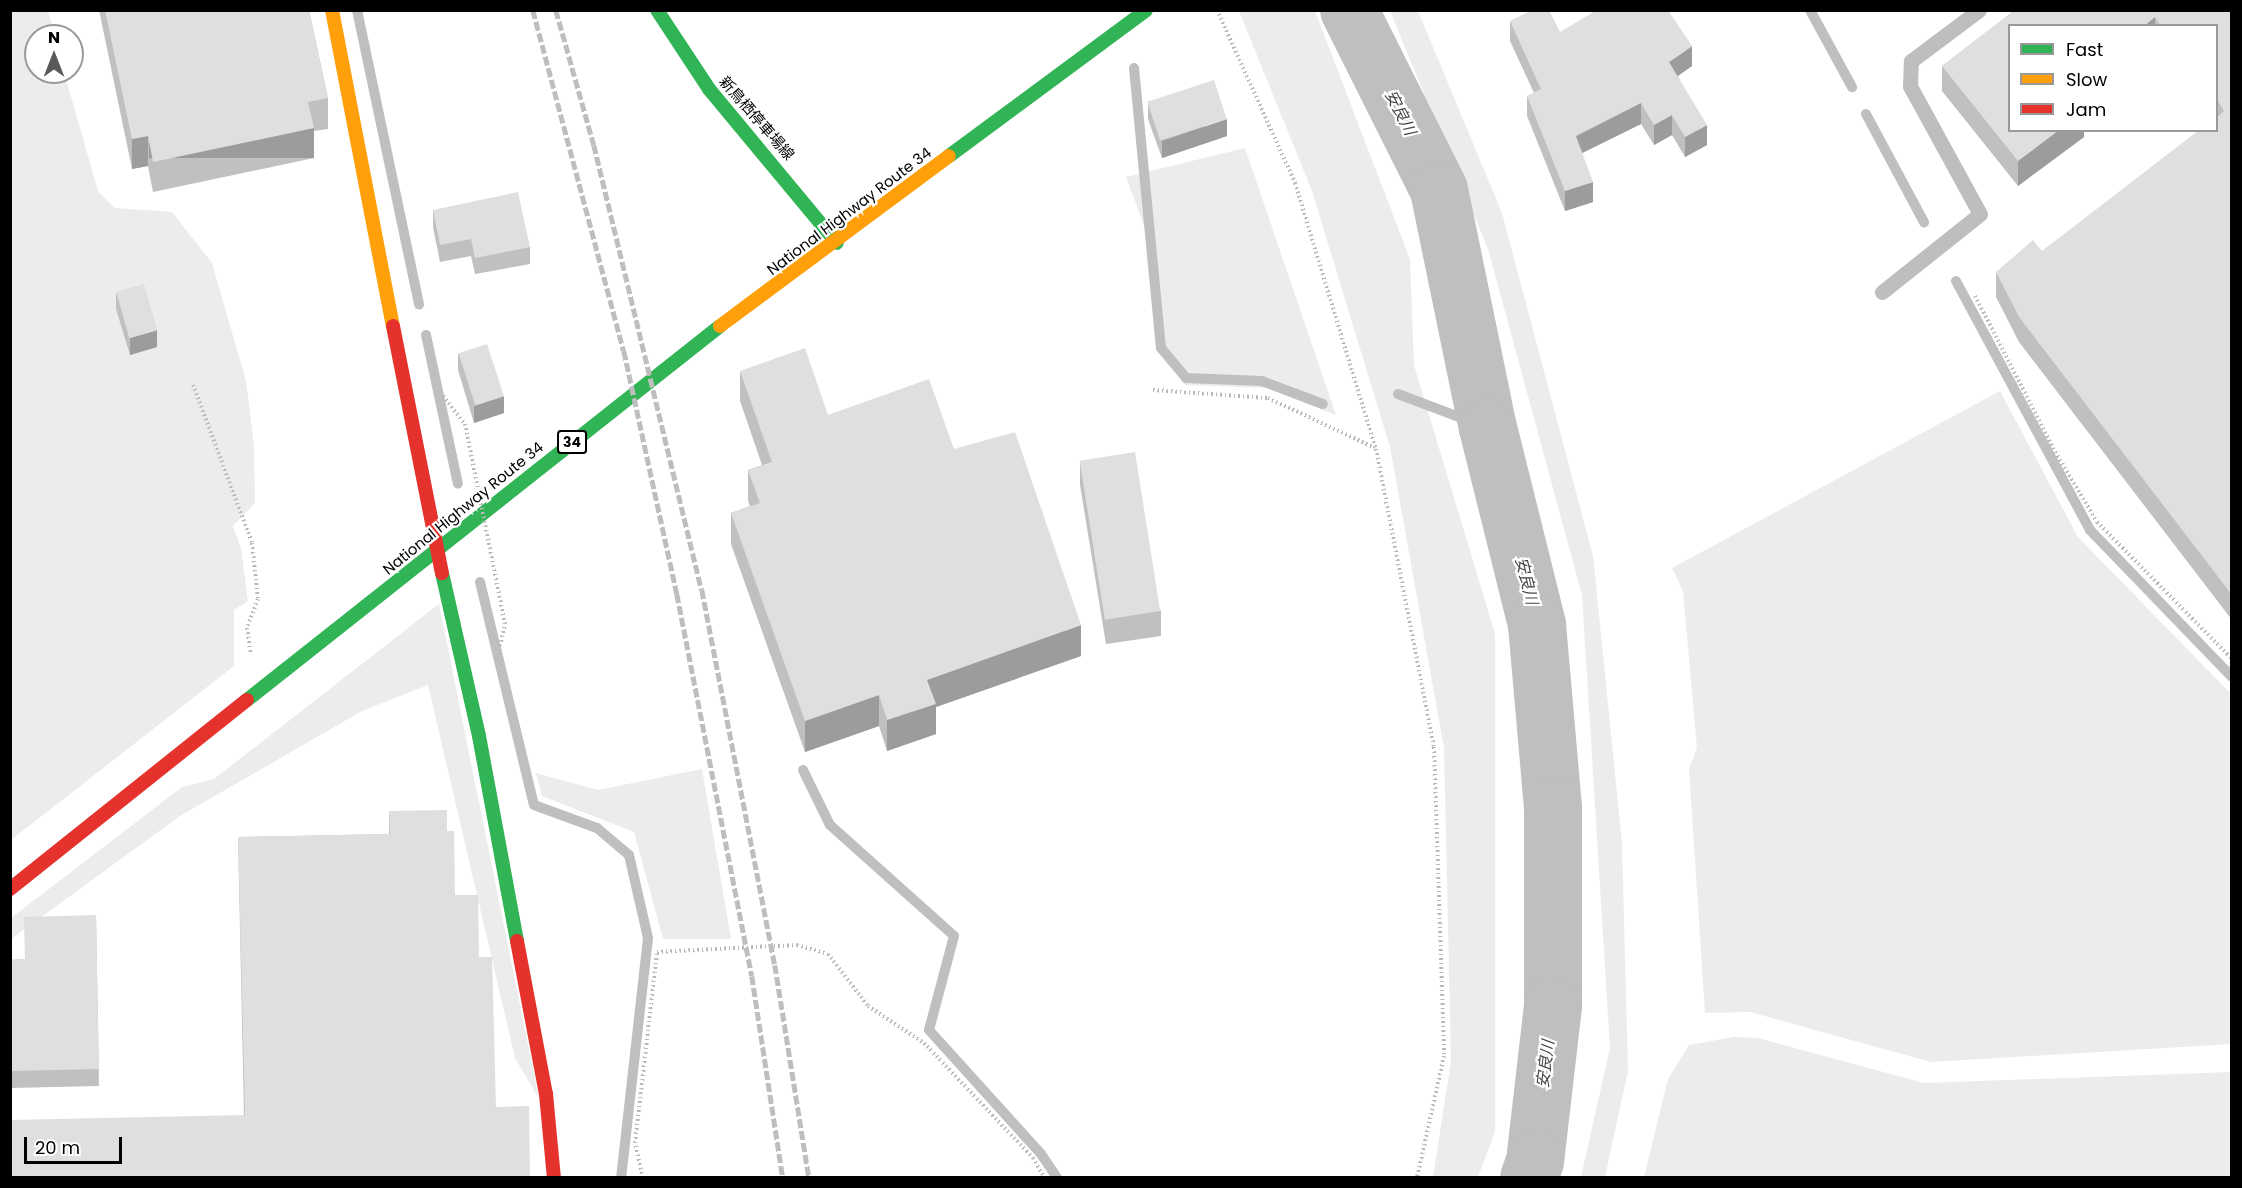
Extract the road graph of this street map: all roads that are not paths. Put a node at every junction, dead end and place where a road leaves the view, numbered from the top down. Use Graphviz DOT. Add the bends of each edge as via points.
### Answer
graph roads {
  1 [pos="332,10"];
  2 [pos="657,10"];
  3 [pos="1146,10"];
  4 [pos="1979,10"];
  5 [pos="837,243"];
  6 [pos="1882,292"];
  7 [pos="437,550"];
  8 [pos="10,889"];
  9 [pos="554,1178"];
  1 -- 7 [label="main road"];
  2 -- 5 [label="main road, 新鳥栖停車場線" via="709,89"];
  3 -- 5 [label="main road, National Highway Route 34 / 34"];
  4 -- 6 [label="lane" via="1911,61 1910,86 1980,214"];
  5 -- 7 [label="main road, National Highway Route 34 / 34" via="665,367"];
  7 -- 8 [label="main road, National Highway Route 34 / 34"];
  7 -- 9 [label="main road" via="479,736 546,1094"];
}
